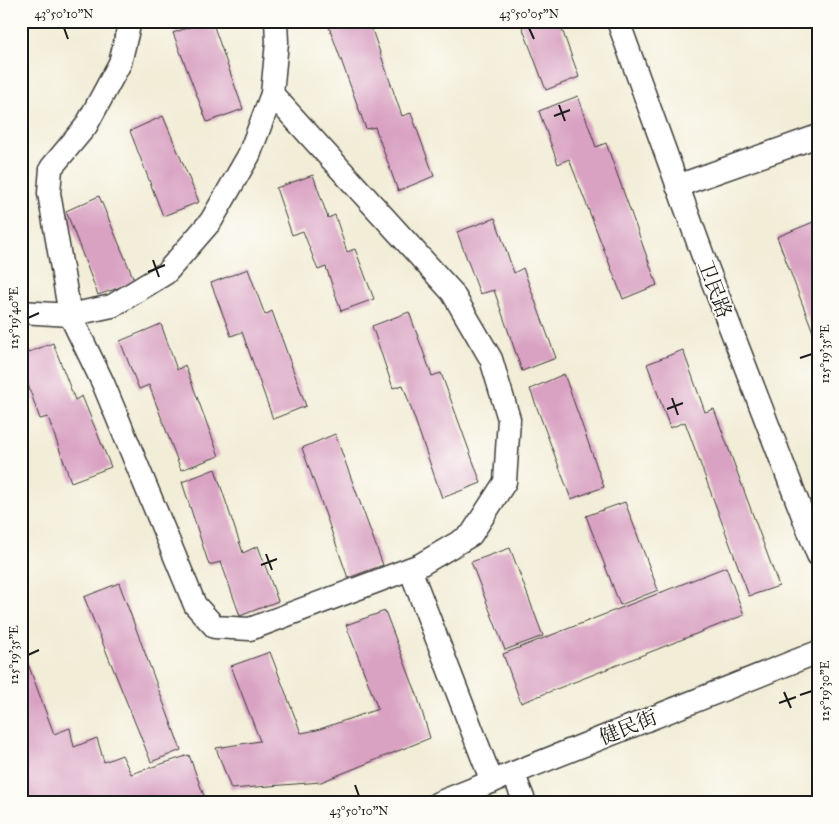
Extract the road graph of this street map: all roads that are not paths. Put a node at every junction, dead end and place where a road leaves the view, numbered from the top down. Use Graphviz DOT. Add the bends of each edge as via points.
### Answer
graph roads {
  1 [pos="130,21"];
  2 [pos="276,21"];
  3 [pos="618,21"];
  4 [pos="272,94"];
  5 [pos="818,136"];
  6 [pos="677,186"];
  7 [pos="21,312"];
  8 [pos="70,315"];
  9 [pos="818,556"];
  10 [pos="410,569"];
  11 [pos="818,652"];
  12 [pos="513,773"];
  13 [pos="492,782"];
  14 [pos="463,798"];
  15 [pos="438,803"];
  16 [pos="525,803"];
  1 -- 8 [label="street" via="120,63 86,126 51,168 49,193"];
  2 -- 4 [label="street"];
  3 -- 6 [label="street, 卫民路"];
  4 -- 8 [label="street" via="249,155 211,221 166,273 112,306"];
  4 -- 10 [label="street" via="452,292 491,358 509,419 505,482 471,535"];
  5 -- 6 [label="street"];
  6 -- 9 [label="street, 卫民路"];
  7 -- 8 [label="street"];
  8 -- 10 [label="street" via="103,383 195,605 215,627 250,629"];
  10 -- 13 [label="street"];
  11 -- 12 [label="street, 健民街"];
  12 -- 13 [label="street, 健民街"];
  12 -- 16 [label="street"];
  13 -- 14 [label="street, 健民街"];
  14 -- 15 [label="street, 健民街"];
}
